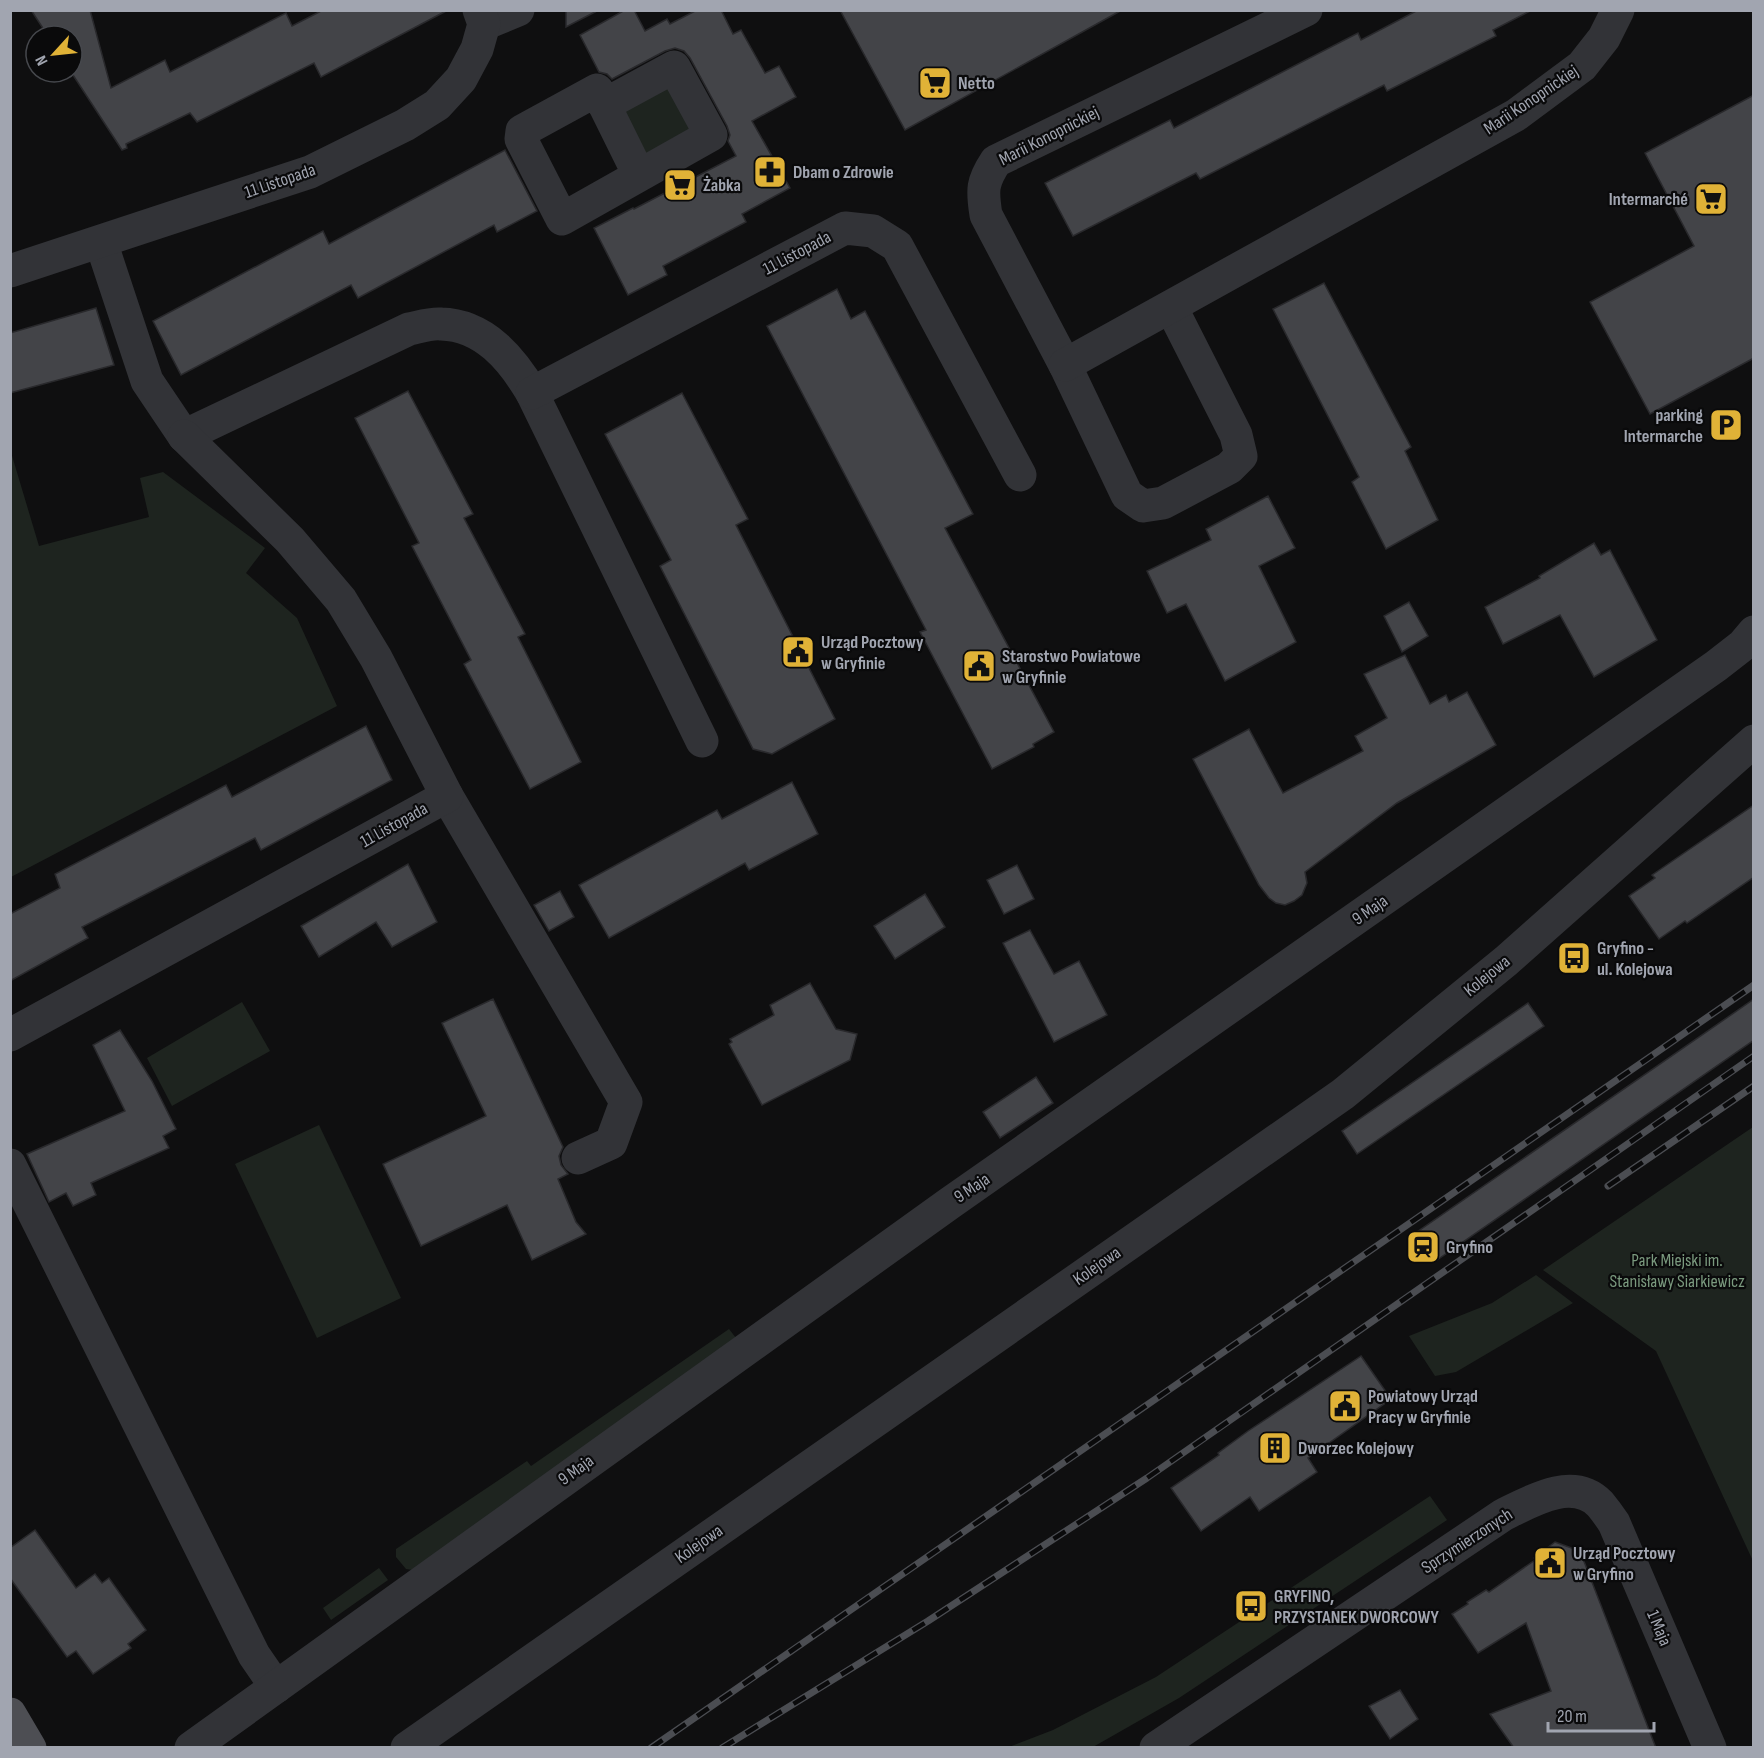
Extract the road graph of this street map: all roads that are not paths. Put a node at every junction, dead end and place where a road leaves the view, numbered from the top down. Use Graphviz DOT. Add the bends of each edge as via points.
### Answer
graph roads {
  1 [pos="518,10"];
  2 [pos="1306,10"];
  3 [pos="1618,10"];
  4 [pos="482,17"];
  5 [pos="604,105"];
  6 [pos="639,176"];
  7 [pos="101,242"];
  8 [pos="10,272"];
  9 [pos="1171,307"];
  10 [pos="1065,365"];
  11 [pos="532,393"];
  12 [pos="184,436"];
  13 [pos="1020,475"];
  14 [pos="1754,632"];
  15 [pos="702,741"];
  16 [pos="1754,741"];
  17 [pos="447,796"];
  18 [pos="10,1035"];
  19 [pos="578,1158"];
  20 [pos="10,1165"];
  21 [pos="1575,1491"];
  22 [pos="276,1687"];
  23 [pos="10,1714"];
  24 [pos="30,1748"];
  25 [pos="191,1748"];
  26 [pos="407,1748"];
  27 [pos="1156,1748"];
  28 [pos="1710,1748"];
  1 -- 4 [label="street"];
  2 -- 10 [label="street, Marii Konopnickiej" via="1007,155 991,168 982,192 986,215"];
  3 -- 9 [label="street, Marii Konopnickiej" via="1604,38 1582,66 1516,115"];
  4 -- 7 [label="street, 11 Listopada" via="477,49 460,79 437,105 405,125 310,172"];
  5 -- 6 [label="street"];
  5 -- 6 [label="street" via="675,67 711,135"];
  5 -- 6 [label="street" via="597,90 522,131 521,139 562,219"];
  7 -- 8 [label="street, 11 Listopada"];
  7 -- 12 [label="street, 11 Listopada" via="147,381"];
  9 -- 10 [label="street, Marii Konopnickiej"];
  9 -- 10 [label="street, Marii Konopnickiej" via="1236,435 1241,456 1229,468 1163,502 1143,506 1127,495"];
  11 -- 12 [label="street" via="518,369 497,346 466,327 439,323 409,328"];
  11 -- 13 [label="street, 11 Listopada" via="845,228 873,231 897,246"];
  11 -- 15 [label="street"];
  12 -- 17 [label="street, 11 Listopada" via="290,540 341,600 376,658"];
  14 -- 22 [label="street, 9 Maja" via="1716,666 993,1173"];
  16 -- 26 [label="street, Kolejowa" via="1506,961 1343,1094"];
  17 -- 18 [label="street, 11 Listopada"];
  17 -- 19 [label="street" via="626,1102 610,1143"];
  20 -- 22 [label="street" via="254,1655"];
  21 -- 27 [label="street, Sprzymierzonych" via="1545,1494 1503,1515"];
  21 -- 28 [label="street, 1 Maja" via="1599,1502 1614,1523"];
  22 -- 25 [label="street, 9 Maja"];
  23 -- 24 [label="main road"];
}
